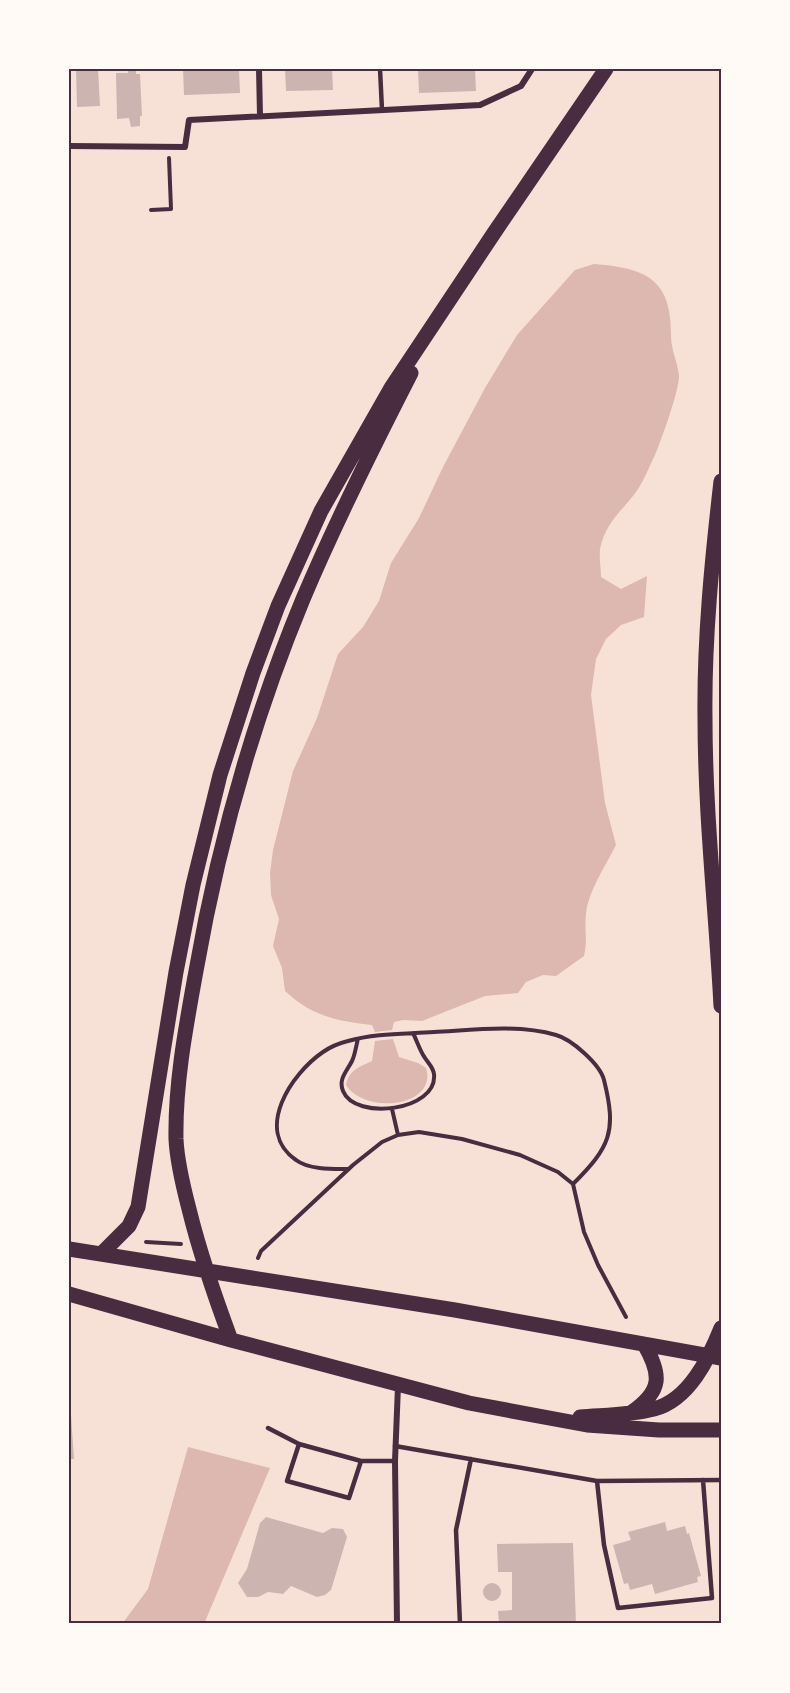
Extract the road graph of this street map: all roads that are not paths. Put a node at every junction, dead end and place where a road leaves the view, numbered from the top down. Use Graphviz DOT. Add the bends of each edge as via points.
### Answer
graph roads {
  1 [pos="259,69"];
  2 [pos="380,69"];
  3 [pos="532,69"];
  4 [pos="606,69"];
  5 [pos="382,110"];
  6 [pos="260,116"];
  7 [pos="69,146"];
  8 [pos="446,306"];
  9 [pos="721,482"];
  10 [pos="717,938"];
  11 [pos="721,959"];
  12 [pos="721,1006"];
  13 [pos="69,1249"];
  14 [pos="102,1253"];
  15 [pos="205,1269"];
  16 [pos="69,1294"];
  17 [pos="721,1328"];
  18 [pos="231,1340"];
  19 [pos="644,1344"];
  20 [pos="715,1357"];
  21 [pos="398,1386"];
  22 [pos="632,1412"];
  23 [pos="550,1419"];
  24 [pos="268,1428"];
  25 [pos="721,1430"];
  26 [pos="299,1444"];
  27 [pos="395,1446"];
  28 [pos="471,1459"];
  29 [pos="361,1461"];
  30 [pos="395,1461"];
  31 [pos="597,1480"];
  32 [pos="703,1480"];
  33 [pos="721,1480"];
  34 [pos="397,1624"];
  35 [pos="460,1624"];
  1 -- 6 [label="street"];
  2 -- 5 [label="lane"];
  3 -- 5 [label="street" via="521,86 480,105"];
  4 -- 8 [label="main road"];
  5 -- 6 [label="street"];
  6 -- 7 [label="street" via="189,120 185,147"];
  8 -- 14 [label="main road" via="391,388 333,490 291,574 262,646 220,775 193,885 138,1208 129,1226"];
  8 -- 15 [label="main road" via="368,454 303,599 255,734 215,879 187,1023 176,1123 183,1189"];
  9 -- 10 [label="main road" via="709,598 705,716"];
  10 -- 11 [label="main road"];
  10 -- 12 [label="main road"];
  13 -- 14 [label="main road"];
  14 -- 15 [label="main road"];
  15 -- 18 [label="main road"];
  15 -- 19 [label="main road"];
  16 -- 18 [label="main road"];
  17 -- 20 [label="main road"];
  18 -- 21 [label="main road"];
  19 -- 20 [label="main road"];
  19 -- 22 [label="main road" via="656,1367 657,1383 649,1398"];
  20 -- 22 [label="main road" via="678,1395 656,1408"];
  21 -- 23 [label="main road"];
  21 -- 27 [label="street"];
  22 -- 23 [label="main road"];
  23 -- 25 [label="main road" via="632,1428"];
  24 -- 26 [label="lane"];
  26 -- 29 [label="lane"];
  26 -- 29 [label="lane" via="287,1480 349,1498"];
  27 -- 28 [label="lane"];
  27 -- 30 [label="street"];
  28 -- 31 [label="lane"];
  28 -- 35 [label="lane" via="456,1530"];
  29 -- 30 [label="lane"];
  30 -- 34 [label="street"];
  31 -- 32 [label="lane"];
  31 -- 32 [label="lane" via="604,1545 618,1608 712,1598"];
  32 -- 33 [label="lane"];
}
